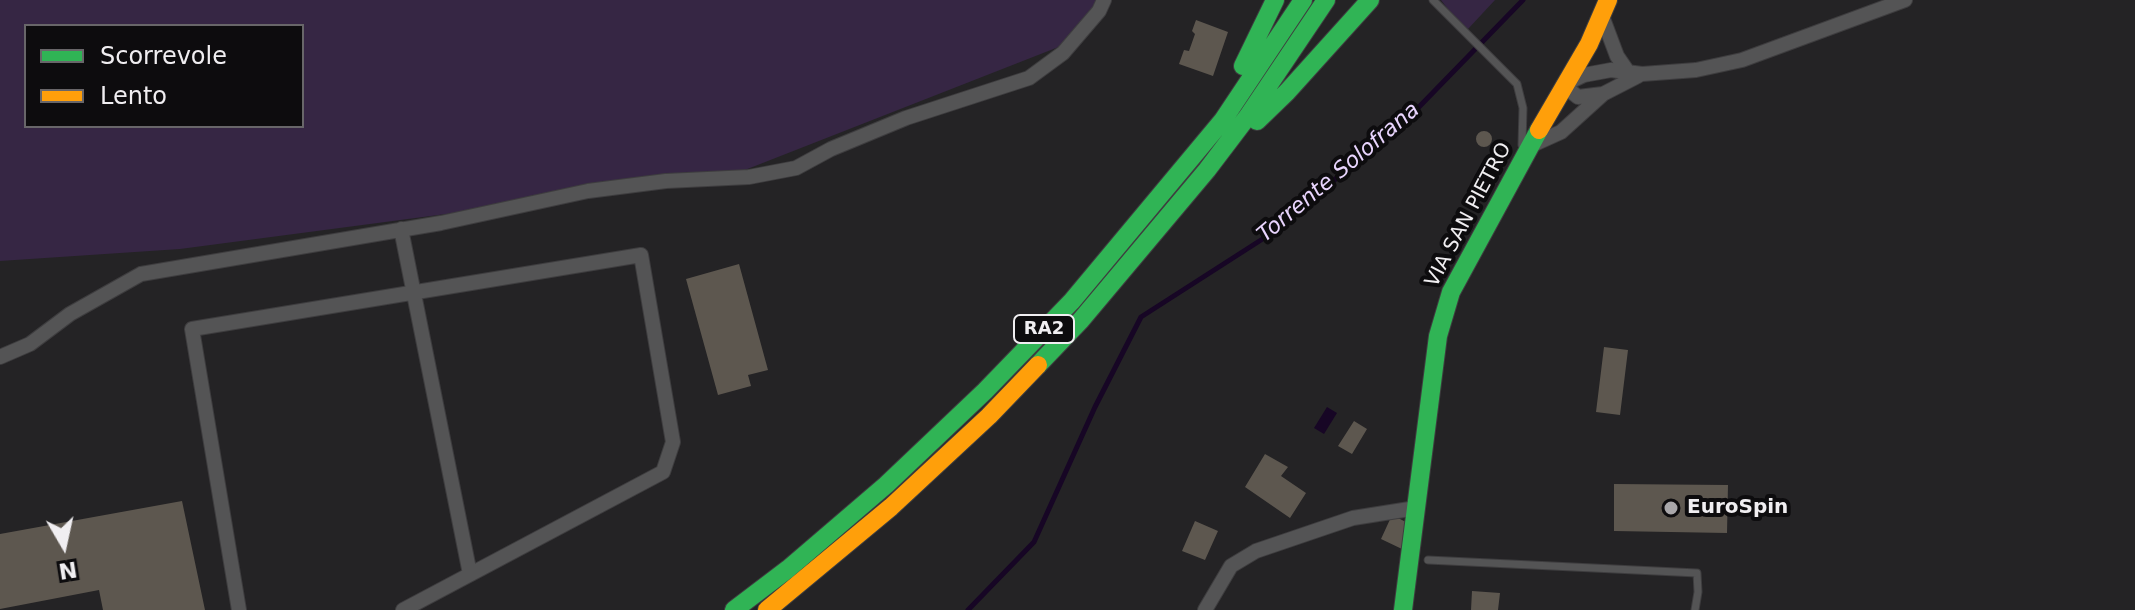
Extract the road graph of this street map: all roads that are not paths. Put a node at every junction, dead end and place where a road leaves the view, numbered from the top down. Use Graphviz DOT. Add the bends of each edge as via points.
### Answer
graph roads {
  1 [pos="1104,0"];
  2 [pos="1275,0"];
  3 [pos="1303,0"];
  4 [pos="1326,0"];
  5 [pos="1370,0"];
  6 [pos="1433,0"];
  7 [pos="1905,0"];
  8 [pos="1605,8"];
  9 [pos="1635,73"];
  10 [pos="1563,85"];
  11 [pos="1603,94"];
  12 [pos="1530,146"];
  13 [pos="1521,163"];
  14 [pos="1207,170"];
  15 [pos="1170,184"];
  16 [pos="401,229"];
  17 [pos="413,293"];
  18 [pos="0,357"];
  19 [pos="1416,508"];
  20 [pos="1428,560"];
  21 [pos="470,574"];
  22 [pos="239,610"];
  23 [pos="403,610"];
  24 [pos="734,610"];
  25 [pos="767,610"];
  26 [pos="1205,610"];
  27 [pos="1403,610"];
  28 [pos="1695,610"];
  1 -- 16 [label="street" via="1063,53 1029,78 906,118 796,168 588,191"];
  2 -- 15 [label="main road" via="1253,49"];
  3 -- 15 [label="main road, RA2" via="1223,120"];
  4 -- 14 [label="main road, RA2"];
  5 -- 14 [label="main road"];
  6 -- 13 [label="lane" via="1517,84 1522,96"];
  7 -- 9 [label="street" via="1742,60 1696,70"];
  8 -- 9 [label="street" via="1614,49"];
  8 -- 10 [label="main road, VIA SAN PIETRO"];
  9 -- 10 [label="street" via="1611,70"];
  9 -- 11 [label="street"];
  10 -- 11 [label="street" via="1578,97"];
  10 -- 12 [label="main road, VIA SAN PIETRO"];
  11 -- 12 [label="street" via="1561,132"];
  12 -- 13 [label="main road, VIA SAN PIETRO"];
  13 -- 19 [label="main road, VIA SAN PIETRO" via="1451,292 1438,336"];
  14 -- 25 [label="main road, RA2" via="1098,301 989,416 881,516"];
  15 -- 24 [label="main road, RA2" via="1072,301 985,391 886,485"];
  16 -- 17 [label="street"];
  16 -- 18 [label="street" via="141,274 70,314 30,344"];
  17 -- 21 [label="street"];
  17 -- 21 [label="street" via="641,255 673,442 663,472"];
  17 -- 22 [label="street" via="192,329"];
  19 -- 26 [label="street" via="1353,518 1256,551 1231,566"];
  19 -- 27 [label="main road, VIA SAN PIETRO"];
  20 -- 28 [label="lane" via="1697,573"];
  21 -- 23 [label="street"];
}
